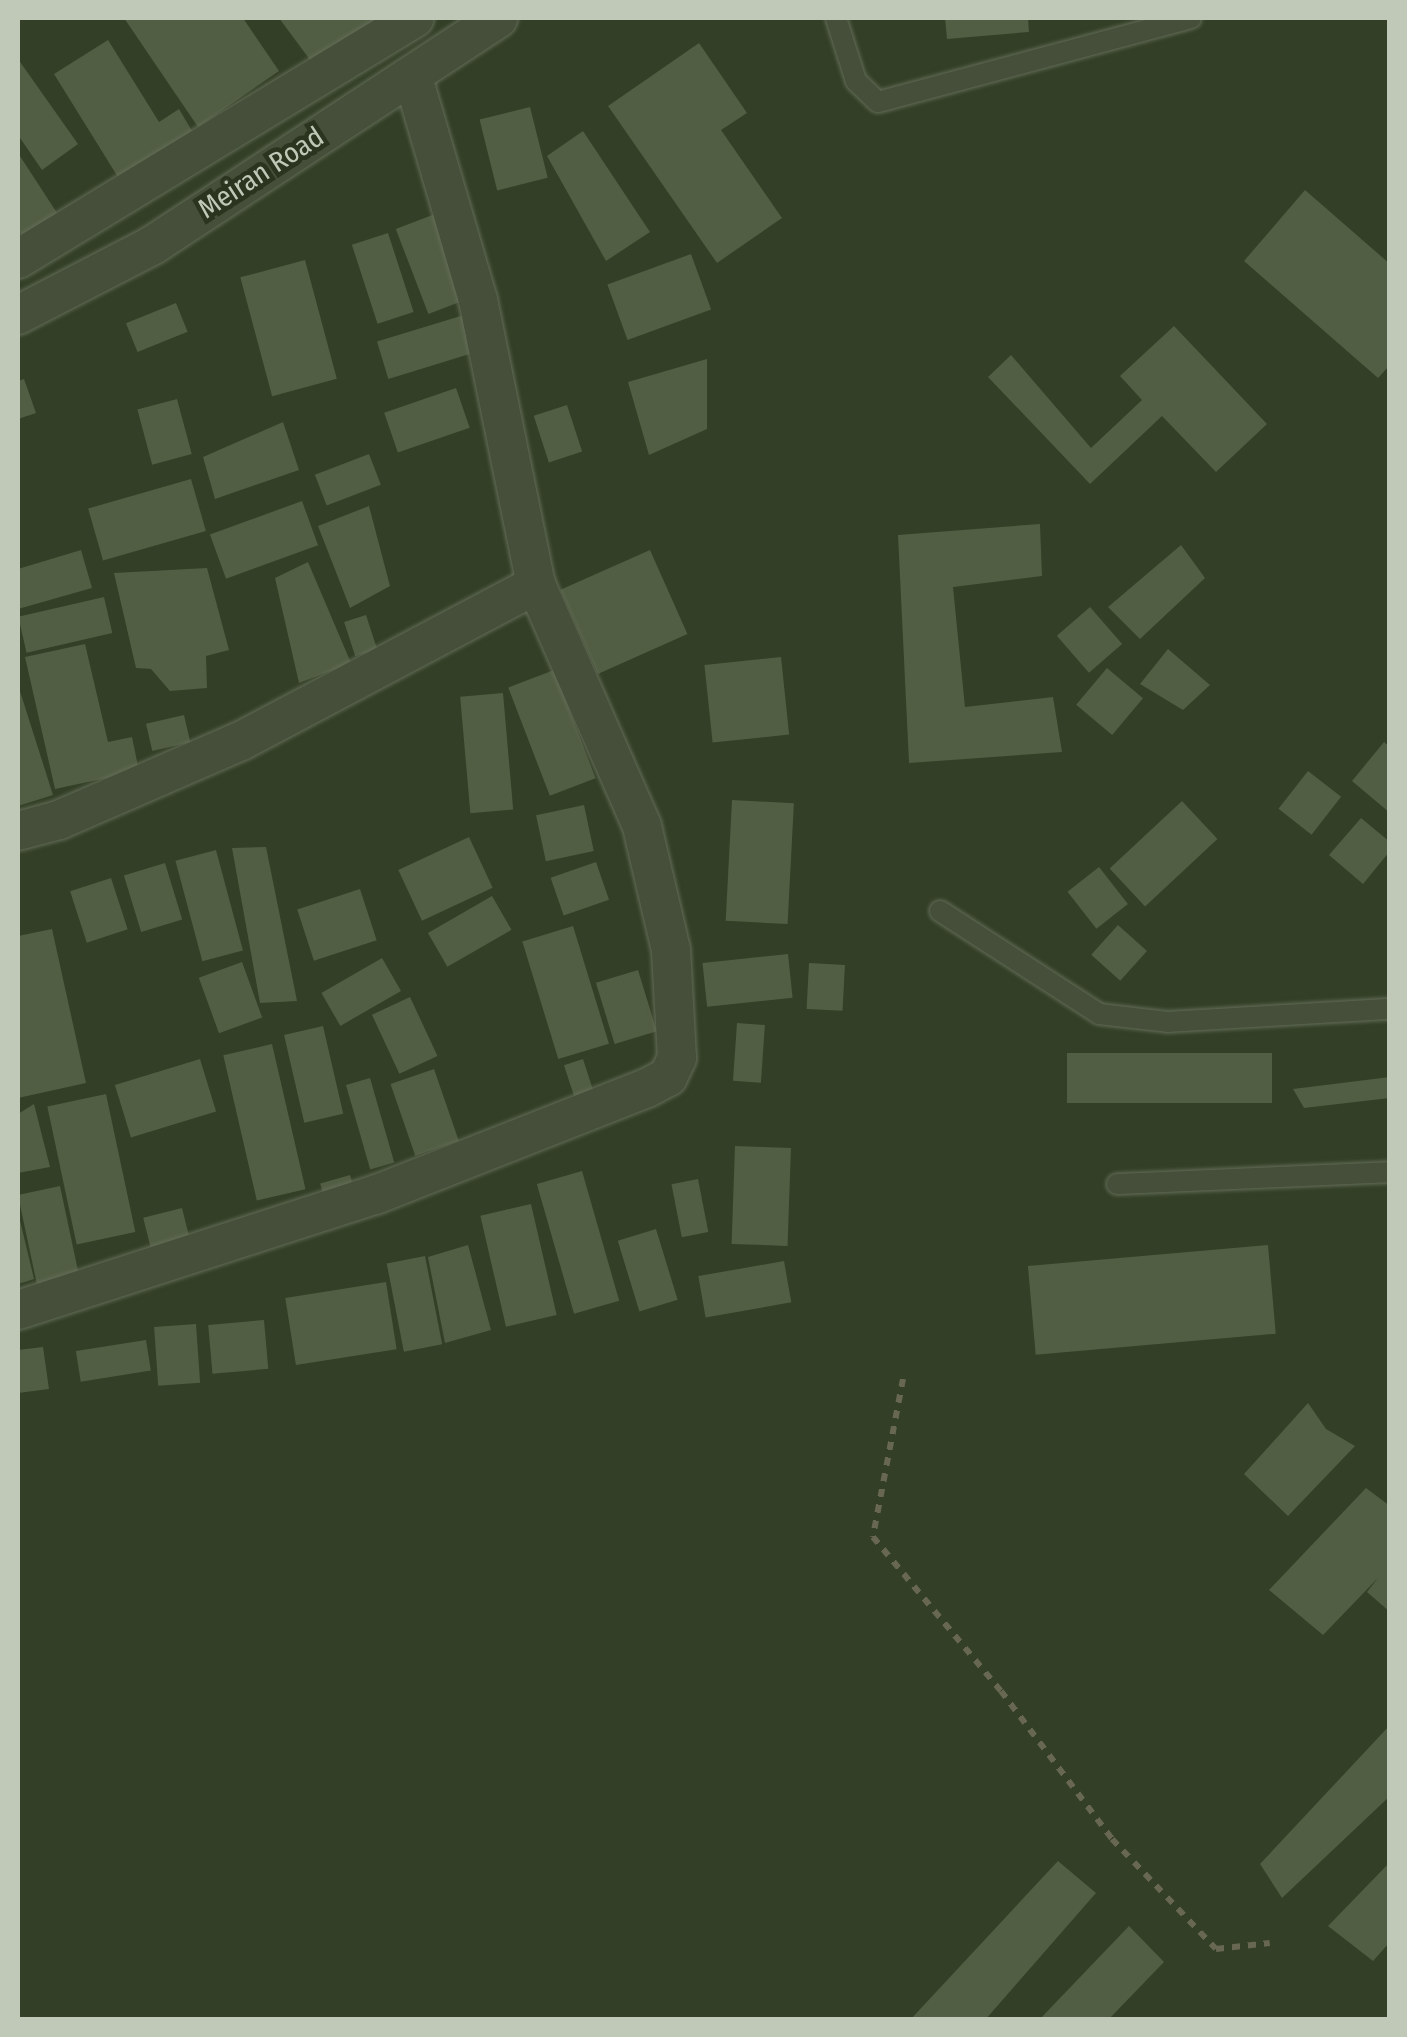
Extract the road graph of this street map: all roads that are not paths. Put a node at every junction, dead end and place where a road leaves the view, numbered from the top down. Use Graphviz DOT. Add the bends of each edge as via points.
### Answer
graph roads {
  1 [pos="414,18"];
  2 [pos="498,18"];
  3 [pos="836,18"];
  4 [pos="1191,18"];
  5 [pos="412,75"];
  6 [pos="18,259"];
  7 [pos="18,315"];
  8 [pos="536,585"];
  9 [pos="18,831"];
  10 [pos="940,911"];
  11 [pos="1390,1009"];
  12 [pos="1390,1172"];
  13 [pos="1118,1184"];
  14 [pos="18,1310"];
  1 -- 6 [label="street, Meiran Road"];
  2 -- 5 [label="street, Meiran Road"];
  3 -- 4 [label="lane" via="856,81 878,102"];
  5 -- 7 [label="street, Meiran Road" via="152,244"];
  5 -- 8 [label="street" via="478,300"];
  8 -- 9 [label="street" via="240,741 59,820"];
  8 -- 14 [label="street" via="642,826 671,950 677,1058 668,1077 374,1194"];
  10 -- 11 [label="lane" via="1099,1014 1168,1022"];
  12 -- 13 [label="lane"];
}
